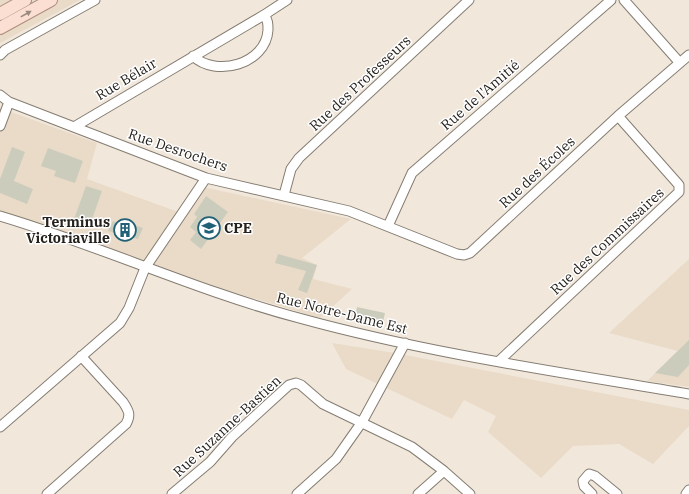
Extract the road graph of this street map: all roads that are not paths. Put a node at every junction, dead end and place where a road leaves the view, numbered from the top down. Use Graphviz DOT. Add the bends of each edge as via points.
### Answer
graph roads {
  1 [pos="25,0"];
  2 [pos="52,0"];
  3 [pos="95,0"];
  4 [pos="287,0"];
  5 [pos="469,0"];
  6 [pos="611,0"];
  7 [pos="624,0"];
  8 [pos="0,14"];
  9 [pos="264,16"];
  10 [pos="0,28"];
  11 [pos="0,55"];
  12 [pos="689,55"];
  13 [pos="192,56"];
  14 [pos="680,63"];
  15 [pos="0,95"];
  16 [pos="9,102"];
  17 [pos="618,116"];
  18 [pos="0,126"];
  19 [pos="74,127"];
  20 [pos="206,178"];
  21 [pos="284,195"];
  22 [pos="0,216"];
  23 [pos="388,226"];
  24 [pos="145,268"];
  25 [pos="405,343"];
  26 [pos="81,356"];
  27 [pos="499,361"];
  28 [pos="689,394"];
  29 [pos="362,422"];
  30 [pos="0,426"];
  31 [pos="444,471"];
  32 [pos="689,490"];
  33 [pos="48,494"];
  34 [pos="172,494"];
  35 [pos="297,494"];
  36 [pos="418,494"];
  37 [pos="470,494"];
  38 [pos="592,494"];
  39 [pos="617,494"];
  40 [pos="686,494"];
  1 -- 8 [label="main road"];
  10 -- 2 [label="main road, one-way"];
  3 -- 11 [label="street"];
  4 -- 9 [label="street, Rue Bélair"];
  5 -- 21 [label="street, Rue des Professeurs" via="299,158 291,169"];
  6 -- 23 [label="street, Rue de l'Amitié" via="412,173"];
  7 -- 14 [label="street"];
  9 -- 13 [label="street, Rue Bélair"];
  9 -- 13 [label="street" via="267,19 268,38 258,52 248,59 228,67 214,66"];
  12 -- 14 [label="street, Rue des Écoles"];
  13 -- 19 [label="street, Rue Bélair"];
  14 -- 17 [label="street, Rue des Écoles"];
  15 -- 16 [label="street, Rue Desrochers"];
  16 -- 18 [label="street"];
  16 -- 19 [label="street, Rue Desrochers"];
  17 -- 23 [label="street, Rue des Écoles" via="470,253 457,254"];
  17 -- 27 [label="street, Rue des Commissaires" via="679,185 679,192"];
  19 -- 20 [label="street, Rue Desrochers"];
  20 -- 21 [label="street, Rue Desrochers"];
  20 -- 24 [label="street"];
  21 -- 23 [label="street, Rue Desrochers" via="349,211"];
  22 -- 24 [label="street, Rue Notre-Dame Est"];
  24 -- 25 [label="street, Rue Notre-Dame Est" via="292,316"];
  24 -- 26 [label="street" via="126,315"];
  25 -- 27 [label="street, Rue Notre-Dame Est"];
  25 -- 29 [label="street"];
  26 -- 30 [label="street"];
  26 -- 33 [label="street" via="123,402 130,416 126,424"];
  27 -- 28 [label="street, Rue Notre-Dame Est"];
  29 -- 31 [label="street, Rue Suzanne-Bastien" via="412,447"];
  29 -- 34 [label="street, Rue Suzanne-Bastien" via="323,404 301,385 290,385 232,437 210,462"];
  29 -- 35 [label="street" via="336,459"];
  31 -- 36 [label="street"];
  31 -- 37 [label="street, Rue Suzanne-Bastien"];
  32 -- 40 [label="street"];
  38 -- 39 [label="street" via="584,486 583,481 589,474"];
}
